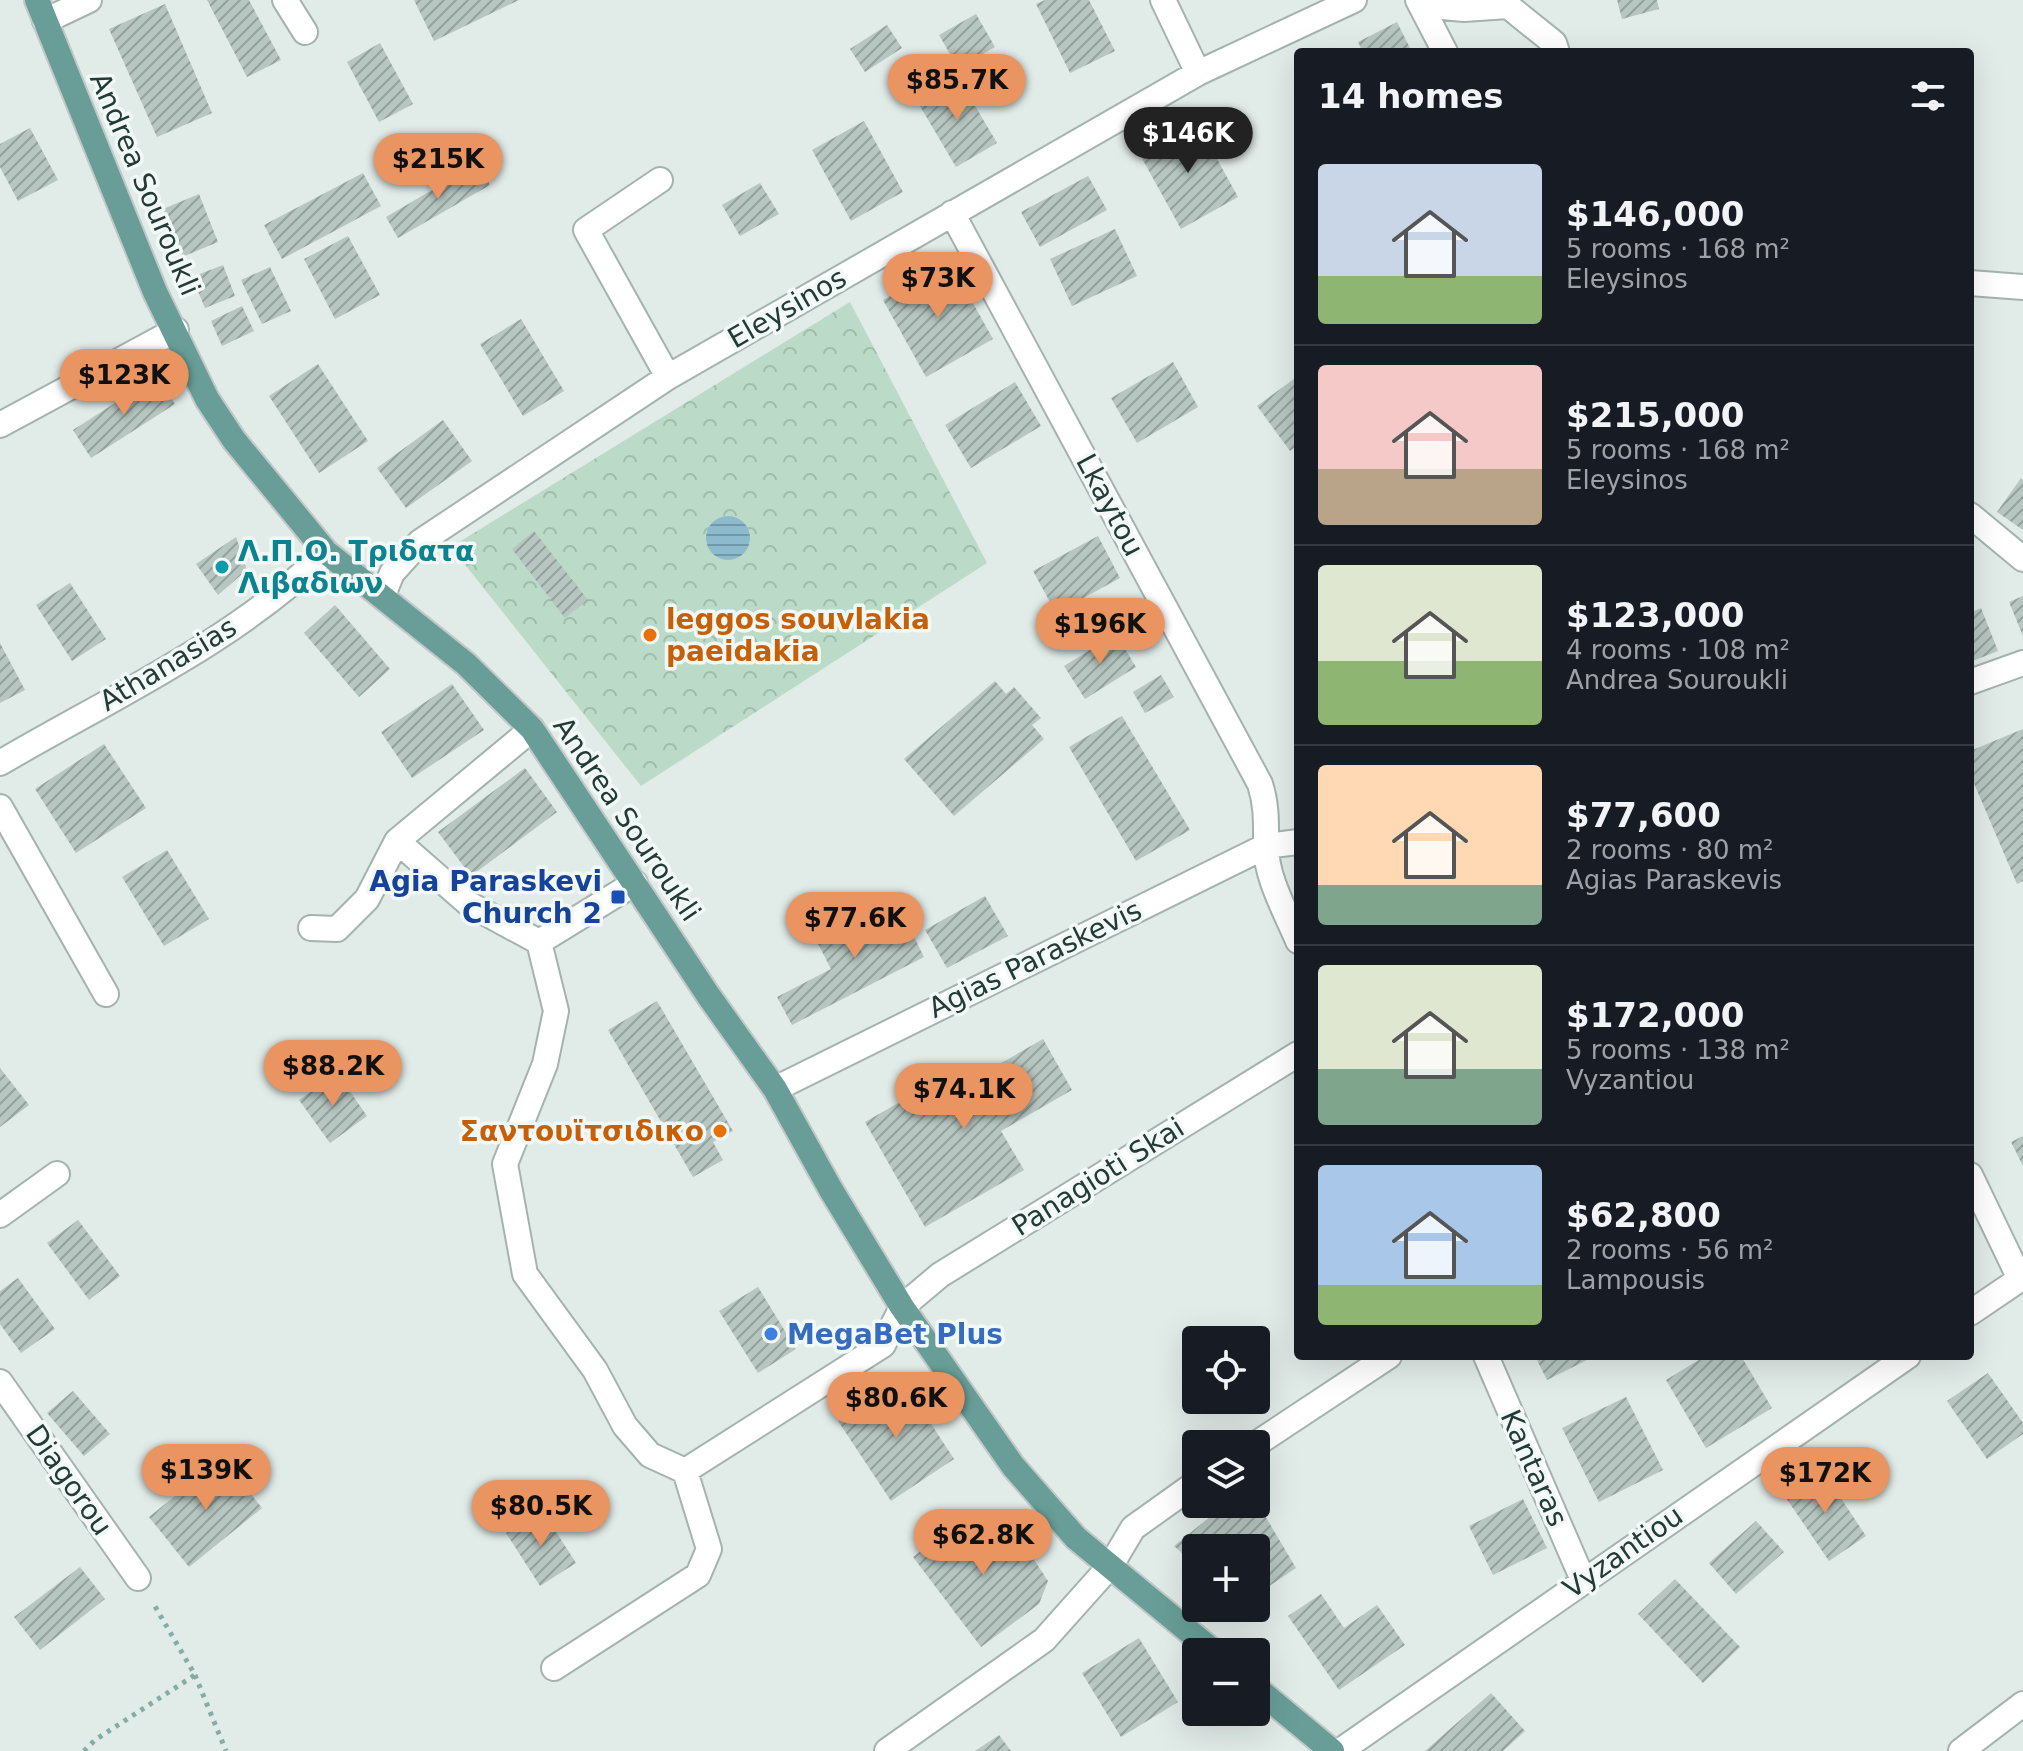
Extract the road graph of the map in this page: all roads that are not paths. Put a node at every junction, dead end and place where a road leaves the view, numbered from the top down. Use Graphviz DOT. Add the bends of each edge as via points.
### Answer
graph roads {
  1 [pos="89,0"];
  2 [pos="285,0"];
  3 [pos="1163,0"];
  4 [pos="1354,0"];
  5 [pos="1420,2"];
  6 [pos="41,10"];
  7 [pos="305,32"];
  8 [pos="1443,48"];
  9 [pos="1556,48"];
  10 [pos="1198,73"];
  11 [pos="660,180"];
  12 [pos="952,213"];
  13 [pos="1974,283"];
  14 [pos="2023,287"];
  15 [pos="176,330"];
  16 [pos="668,377"];
  17 [pos="0,425"];
  18 [pos="1974,518"];
  19 [pos="326,552"];
  20 [pos="2023,559"];
  21 [pos="383,595"];
  22 [pos="2023,663"];
  23 [pos="1974,681"];
  24 [pos="532,729"];
  25 [pos="0,763"];
  26 [pos="0,807"];
  27 [pos="397,841"];
  28 [pos="1294,842"];
  29 [pos="1266,846"];
  30 [pos="635,883"];
  31 [pos="311,928"];
  32 [pos="1294,932"];
  33 [pos="539,942"];
  34 [pos="106,994"];
  35 [pos="1294,1056"];
  36 [pos="775,1089"];
  37 [pos="57,1174"];
  38 [pos="1974,1183"];
  39 [pos="0,1215"];
  40 [pos="2021,1278"];
  41 [pos="902,1307"];
  42 [pos="1974,1310"];
  43 [pos="1383,1360"];
  44 [pos="1488,1360"];
  45 [pos="1902,1360"];
  46 [pos="0,1382"];
  47 [pos="1270,1435"];
  48 [pos="685,1471"];
  49 [pos="1182,1493"];
  50 [pos="1111,1565"];
  51 [pos="138,1578"];
  52 [pos="1583,1580"];
  53 [pos="1197,1638"];
  54 [pos="554,1668"];
  55 [pos="1270,1700"];
  56 [pos="2023,1704"];
  57 [pos="887,1751"];
  58 [pos="1332,1751"];
  59 [pos="1340,1751"];
  60 [pos="1961,1751"];
  1 -- 6 [label="street"];
  2 -- 7 [label="street"];
  3 -- 10 [label="street"];
  4 -- 10 [label="street, Eleysinos"];
  5 -- 8 [label="street"];
  5 -- 9 [label="street" via="1464,9 1508,6"];
  6 -- 15 [label="main road, Andrea Souroukli" via="155,292"];
  10 -- 12 [label="street, Eleysinos"];
  11 -- 16 [label="street" via="586,230"];
  12 -- 16 [label="street, Eleysinos"];
  12 -- 29 [label="street, Lkaytou" via="1260,784 1267,808"];
  13 -- 14 [label="street"];
  15 -- 17 [label="street"];
  15 -- 19 [label="main road, Andrea Souroukli" via="207,399 234,440"];
  16 -- 21 [label="street, Eleysinos" via="420,542 392,573"];
  18 -- 20 [label="street"];
  19 -- 21 [label="main road, Andrea Souroukli"];
  19 -- 25 [label="street, Athanasias" via="292,586 225,633"];
  21 -- 24 [label="main road, Andrea Souroukli" via="466,664"];
  22 -- 23 [label="street"];
  24 -- 27 [label="street"];
  24 -- 30 [label="main road, Andrea Souroukli"];
  26 -- 34 [label="street"];
  27 -- 31 [label="street" via="367,899 337,929"];
  27 -- 33 [label="street" via="469,904"];
  28 -- 29 [label="street, Agias Paraskevis"];
  29 -- 32 [label="street"];
  29 -- 36 [label="street, Agias Paraskevis"];
  30 -- 33 [label="street"];
  30 -- 36 [label="main road, Andrea Souroukli"];
  33 -- 48 [label="street" via="556,1011 545,1064 505,1164 525,1274 595,1370 625,1426 650,1455"];
  35 -- 41 [label="street, Panagioti Skai" via="940,1275"];
  36 -- 41 [label="main road, Andrea Souroukli"];
  37 -- 39 [label="street"];
  38 -- 40 [label="street"];
  40 -- 42 [label="street"];
  41 -- 48 [label="street" via="883,1345"];
  41 -- 50 [label="main road, Andrea Souroukli" via="1013,1466 1076,1538"];
  43 -- 47 [label="street"];
  44 -- 52 [label="street, Kantaras"];
  45 -- 52 [label="street, Vyzantiou"];
  46 -- 51 [label="street, Diagorou"];
  48 -- 54 [label="street" via="709,1549 698,1575"];
  49 -- 50 [label="street" via="1133,1528"];
  50 -- 53 [label="main road, Andrea Souroukli"];
  50 -- 57 [label="street" via="1044,1640"];
  52 -- 59 [label="street, Vyzantiou"];
  55 -- 58 [label="main road"];
  56 -- 60 [label="street"];
}
